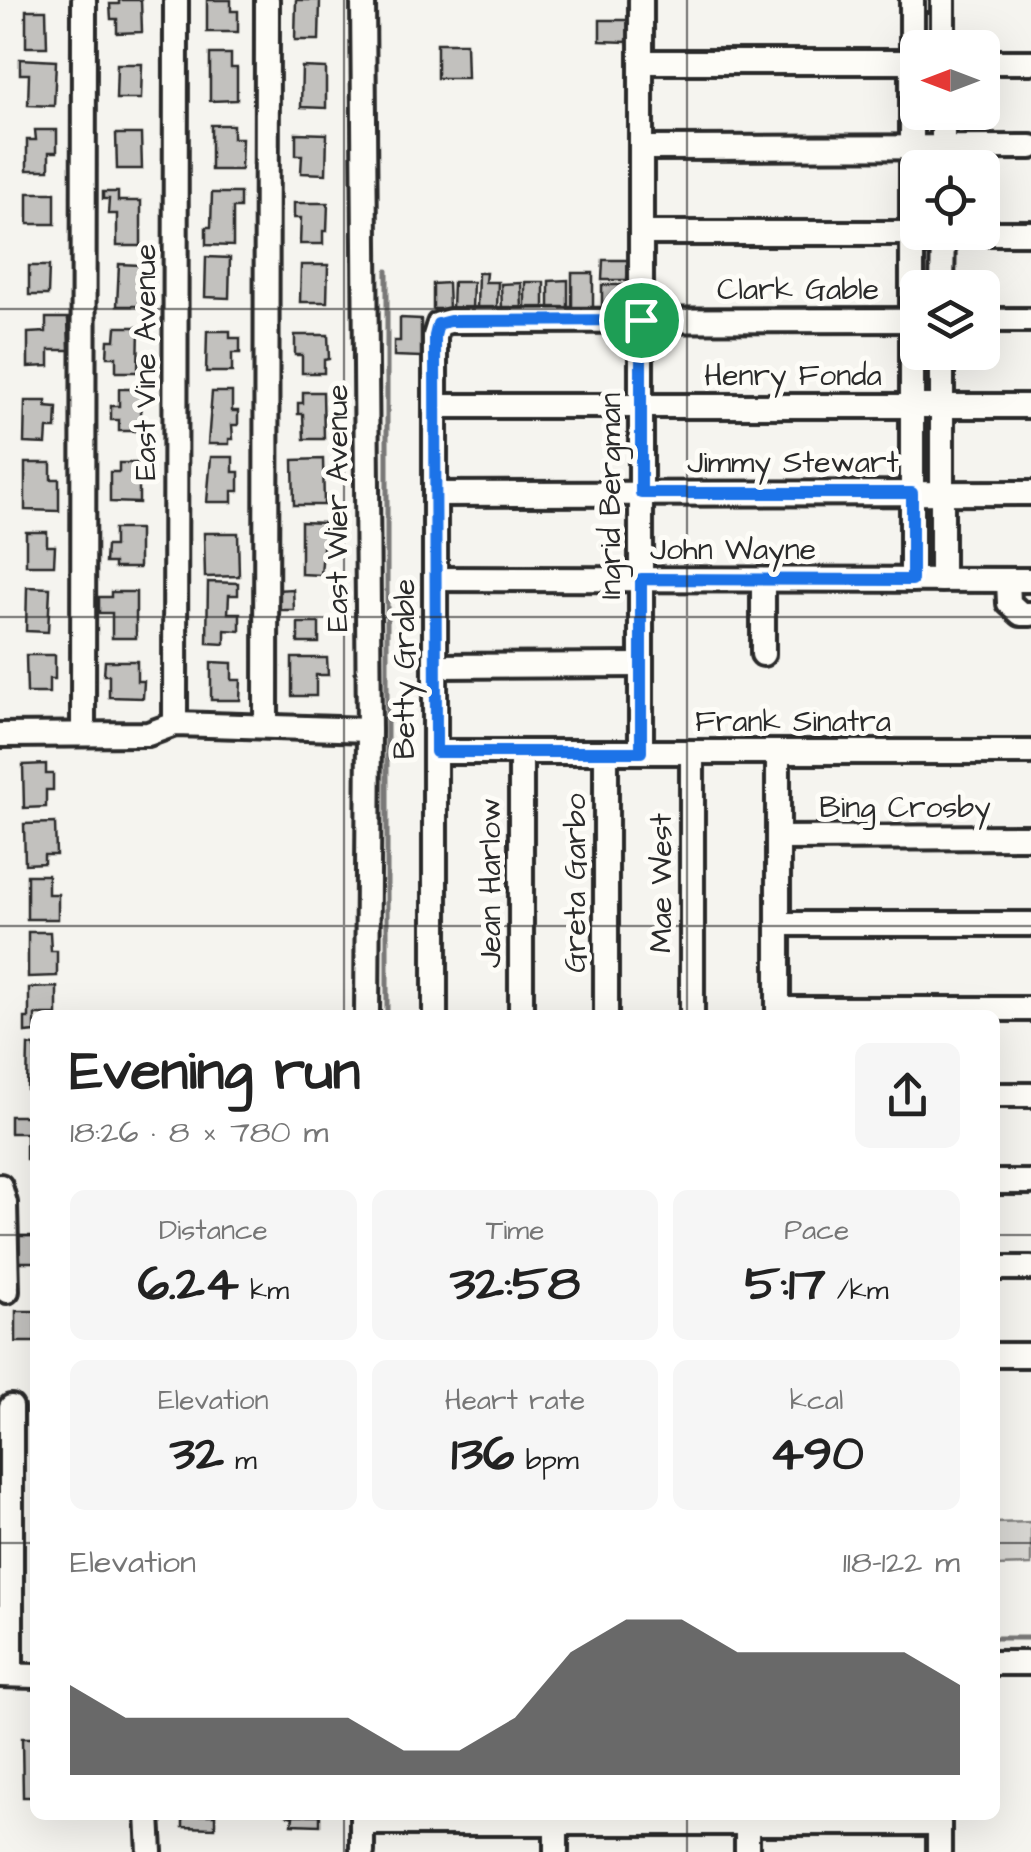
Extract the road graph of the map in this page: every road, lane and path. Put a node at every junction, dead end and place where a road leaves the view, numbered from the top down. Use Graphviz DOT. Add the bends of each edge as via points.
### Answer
graph roads {
  1 [pos="84,0"];
  2 [pos="176,0"];
  3 [pos="267,0"];
  4 [pos="363,0"];
  5 [pos="641,0"];
  6 [pos="912,0"];
  7 [pos="943,0"];
  8 [pos="913,30"];
  9 [pos="943,30"];
  10 [pos="641,62"];
  11 [pos="900,62"];
  12 [pos="1000,62"];
  13 [pos="1031,62"];
  14 [pos="913,130"];
  15 [pos="641,148"];
  16 [pos="912,148"];
  17 [pos="1031,148"];
  18 [pos="918,150"];
  19 [pos="1000,152"];
  20 [pos="641,233"];
  21 [pos="900,233"];
  22 [pos="1000,233"];
  23 [pos="1031,233"];
  24 [pos="641,320"];
  25 [pos="900,320"];
  26 [pos="1000,320"];
  27 [pos="1031,320"];
  28 [pos="438,324"];
  29 [pos="913,370"];
  30 [pos="942,370"];
  31 [pos="435,406"];
  32 [pos="641,406"];
  33 [pos="912,406"];
  34 [pos="942,406"];
  35 [pos="1031,406"];
  36 [pos="641,493"];
  37 [pos="912,493"];
  38 [pos="942,493"];
  39 [pos="1031,493"];
  40 [pos="435,494"];
  41 [pos="435,579"];
  42 [pos="641,579"];
  43 [pos="763,580"];
  44 [pos="912,580"];
  45 [pos="942,580"];
  46 [pos="1019,580"];
  47 [pos="1031,614"];
  48 [pos="763,654"];
  49 [pos="641,665"];
  50 [pos="436,666"];
  51 [pos="175,724"];
  52 [pos="266,725"];
  53 [pos="369,730"];
  54 [pos="83,734"];
  55 [pos="0,735"];
  56 [pos="436,752"];
  57 [pos="521,752"];
  58 [pos="606,752"];
  59 [pos="641,752"];
  60 [pos="692,752"];
  61 [pos="778,752"];
  62 [pos="1031,752"];
  63 [pos="778,838"];
  64 [pos="1031,838"];
  65 [pos="778,924"];
  66 [pos="1031,924"];
  67 [pos="1031,1009"];
  68 [pos="367,1010"];
  69 [pos="436,1010"];
  70 [pos="521,1010"];
  71 [pos="606,1010"];
  72 [pos="692,1010"];
  73 [pos="778,1010"];
  74 [pos="947,1010"];
  75 [pos="1000,1095"];
  76 [pos="1031,1095"];
  77 [pos="1000,1182"];
  78 [pos="1031,1182"];
  79 [pos="0,1186"];
  80 [pos="1000,1268"];
  81 [pos="1031,1268"];
  82 [pos="7,1290"];
  83 [pos="1000,1355"];
  84 [pos="1031,1355"];
  85 [pos="10,1408"];
  86 [pos="1000,1663"];
  87 [pos="1031,1663"];
  88 [pos="6,1675"];
  89 [pos="148,1820"];
  90 [pos="362,1820"];
  91 [pos="401,1820"];
  92 [pos="556,1824"];
  93 [pos="747,1824"];
  94 [pos="150,1852"];
  95 [pos="362,1852"];
  96 [pos="556,1852"];
  97 [pos="747,1852"];
  98 [pos="939,1852"];
  1 -- 54 [label="street"];
  2 -- 51 [label="street, East Vine Avenue"];
  3 -- 52 [label="street"];
  4 -- 53 [label="street, East Wier Avenue"];
  5 -- 10 [label="street, Ingrid Bergman"];
  6 -- 8 [label="street"];
  7 -- 9 [label="street"];
  10 -- 11 [label="street"];
  10 -- 15 [label="street, Ingrid Bergman"];
  12 -- 13 [label="street"];
  14 -- 16 [label="street"];
  15 -- 16 [label="street"];
  15 -- 20 [label="street, Ingrid Bergman"];
  16 -- 18 [label="street"];
  17 -- 19 [label="street"];
  20 -- 21 [label="street"];
  20 -- 24 [label="street, Ingrid Bergman"];
  22 -- 23 [label="street"];
  24 -- 25 [label="street, Clark Gable"];
  24 -- 28 [label="street, Clark Gable"];
  24 -- 32 [label="street, Ingrid Bergman"];
  26 -- 27 [label="street"];
  28 -- 31 [label="street, Betty Grable"];
  29 -- 33 [label="street"];
  30 -- 34 [label="street"];
  31 -- 32 [label="street, Henry Fonda"];
  31 -- 40 [label="street, Betty Grable"];
  32 -- 33 [label="street, Henry Fonda"];
  32 -- 36 [label="street, Ingrid Bergman"];
  33 -- 34 [label="street, Henry Fonda"];
  33 -- 37 [label="street"];
  34 -- 35 [label="street, Henry Fonda"];
  34 -- 38 [label="street"];
  36 -- 37 [label="street, Jimmy Stewart"];
  36 -- 40 [label="street, Jimmy Stewart"];
  36 -- 42 [label="street, Ingrid Bergman"];
  37 -- 38 [label="street, Jimmy Stewart"];
  37 -- 44 [label="street"];
  38 -- 39 [label="street, Jimmy Stewart"];
  38 -- 45 [label="street"];
  40 -- 41 [label="street, Betty Grable"];
  41 -- 42 [label="street, John Wayne"];
  41 -- 50 [label="street, Betty Grable"];
  42 -- 43 [label="street, John Wayne"];
  42 -- 49 [label="street, Ingrid Bergman"];
  43 -- 44 [label="street, John Wayne"];
  43 -- 48 [label="street"];
  44 -- 45 [label="street, John Wayne"];
  45 -- 46 [label="street, John Wayne"];
  46 -- 47 [label="street" via="1009,603"];
  49 -- 50 [label="street"];
  49 -- 59 [label="street, Ingrid Bergman"];
  50 -- 56 [label="street, Betty Grable"];
  51 -- 52 [label="street"];
  51 -- 54 [label="street" via="148,734"];
  52 -- 53 [label="street"];
  53 -- 68 [label="street, East Wier Avenue"];
  54 -- 55 [label="street"];
  56 -- 57 [label="street, Frank Sinatra"];
  56 -- 69 [label="street, Betty Grable"];
  57 -- 58 [label="street, Frank Sinatra"];
  57 -- 70 [label="street, Jean Harlow"];
  58 -- 59 [label="street, Frank Sinatra"];
  58 -- 71 [label="street, Greta Garbo"];
  59 -- 60 [label="street, Frank Sinatra"];
  60 -- 61 [label="street, Frank Sinatra"];
  60 -- 72 [label="street, Mae West"];
  61 -- 62 [label="street, Frank Sinatra"];
  61 -- 63 [label="street"];
  63 -- 64 [label="street, Bing Crosby"];
  63 -- 65 [label="street"];
  65 -- 66 [label="street"];
  65 -- 73 [label="street"];
  67 -- 74 [label="street"];
  75 -- 76 [label="street"];
  77 -- 78 [label="street"];
  79 -- 82 [label="street"];
  80 -- 81 [label="street"];
  83 -- 84 [label="street"];
  85 -- 88 [label="street"];
  86 -- 87 [label="street"];
  89 -- 94 [label="street"];
  90 -- 95 [label="street"];
  91 -- 92 [label="street"];
  92 -- 93 [label="street"];
  92 -- 96 [label="street"];
  93 -- 97 [label="street"];
  93 -- 98 [label="street" via="939,1823"];
}
